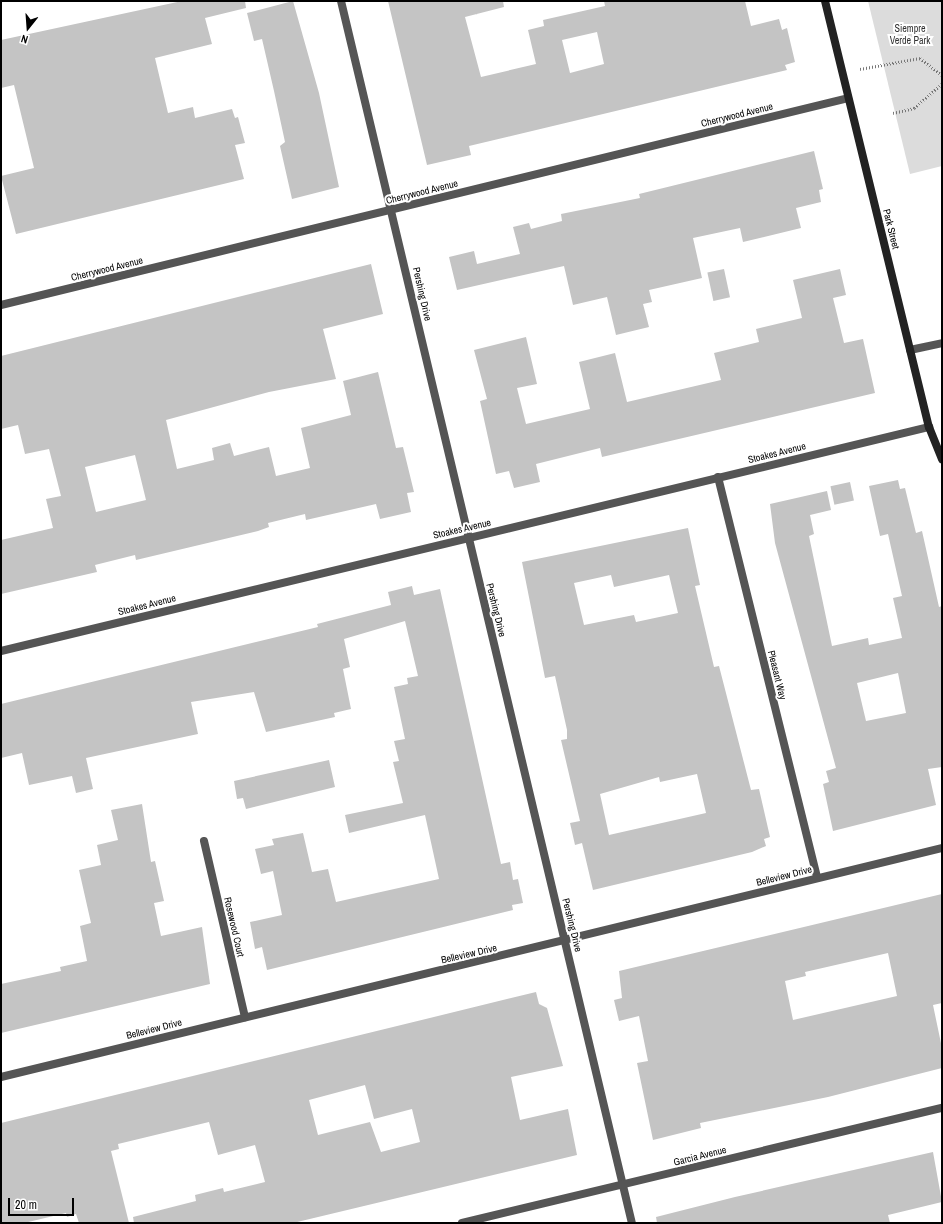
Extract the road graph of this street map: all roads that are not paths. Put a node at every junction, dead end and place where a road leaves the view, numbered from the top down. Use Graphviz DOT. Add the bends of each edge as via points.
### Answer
graph roads {
  1 [pos="341,1"];
  2 [pos="825,1"];
  3 [pos="848,98"];
  4 [pos="391,210"];
  5 [pos="1,305"];
  6 [pos="942,343"];
  7 [pos="910,350"];
  8 [pos="929,427"];
  9 [pos="942,460"];
  10 [pos="718,477"];
  11 [pos="468,538"];
  12 [pos="1,651"];
  13 [pos="204,841"];
  14 [pos="942,848"];
  15 [pos="817,878"];
  16 [pos="566,941"];
  17 [pos="245,1017"];
  18 [pos="1,1077"];
  19 [pos="942,1108"];
  20 [pos="623,1185"];
  21 [pos="462,1223"];
  22 [pos="632,1223"];
  1 -- 4 [label="street, Pershing Drive"];
  2 -- 3 [label="street, Park Street"];
  3 -- 4 [label="street, Cherrywood Avenue"];
  3 -- 7 [label="street, Park Street"];
  4 -- 5 [label="street, Cherrywood Avenue"];
  4 -- 11 [label="street, Pershing Drive"];
  6 -- 7 [label="street"];
  7 -- 8 [label="street, Park Street"];
  8 -- 9 [label="street, Park Street"];
  8 -- 10 [label="street, Stoakes Avenue"];
  10 -- 11 [label="street, Stoakes Avenue"];
  10 -- 15 [label="street, Pleasant Way"];
  11 -- 12 [label="street, Stoakes Avenue"];
  11 -- 16 [label="street, Pershing Drive"];
  13 -- 17 [label="street, Rosewood Court"];
  14 -- 15 [label="street, Belleview Drive"];
  15 -- 16 [label="street, Belleview Drive"];
  16 -- 17 [label="street, Belleview Drive"];
  16 -- 20 [label="street, Pershing Drive"];
  17 -- 18 [label="street, Belleview Drive"];
  19 -- 20 [label="street, Garcia Avenue"];
  20 -- 21 [label="street, Garcia Avenue"];
  20 -- 22 [label="street, Pershing Drive"];
}
